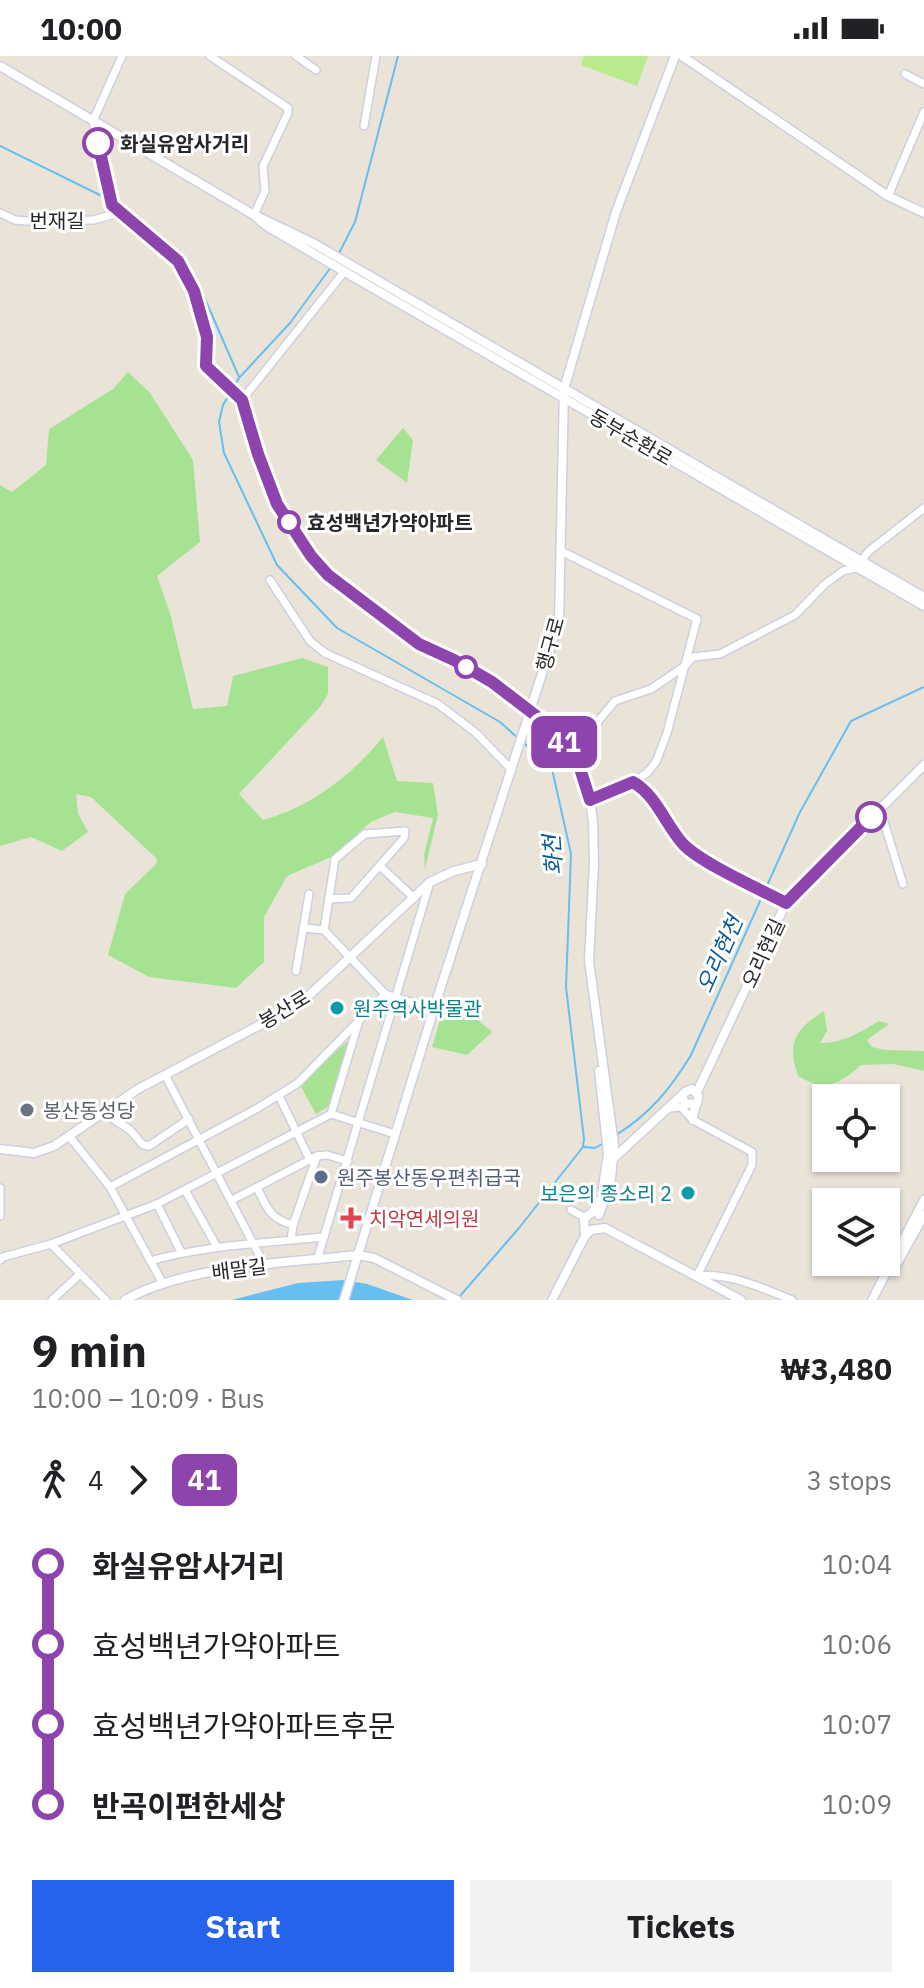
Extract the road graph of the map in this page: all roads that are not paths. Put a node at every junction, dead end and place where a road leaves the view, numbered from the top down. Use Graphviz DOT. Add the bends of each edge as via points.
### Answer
graph roads {
  1 [pos="122,56"];
  2 [pos="210,56"];
  3 [pos="296,56"];
  4 [pos="376,56"];
  5 [pos="675,56"];
  6 [pos="682,56"];
  7 [pos="0,66"];
  8 [pos="316,70"];
  9 [pos="905,74"];
  10 [pos="924,84"];
  11 [pos="924,112"];
  12 [pos="93,121"];
  13 [pos="364,126"];
  14 [pos="888,196"];
  15 [pos="924,212"];
  16 [pos="0,213"];
  17 [pos="119,213"];
  18 [pos="254,215"];
  19 [pos="344,266"];
  20 [pos="563,393"];
  21 [pos="241,399"];
  22 [pos="924,508"];
  23 [pos="561,551"];
  24 [pos="858,565"];
  25 [pos="270,580"];
  26 [pos="924,597"];
  27 [pos="924,606"];
  28 [pos="685,666"];
  29 [pos="530,710"];
  30 [pos="563,740"];
  31 [pos="924,765"];
  32 [pos="512,770"];
  33 [pos="633,782"];
  34 [pos="590,800"];
  35 [pos="880,809"];
  36 [pos="482,864"];
  37 [pos="380,866"];
  38 [pos="430,882"];
  39 [pos="903,884"];
  40 [pos="309,894"];
  41 [pos="414,898"];
  42 [pos="329,899"];
  43 [pos="783,901"];
  44 [pos="304,928"];
  45 [pos="324,930"];
  46 [pos="349,959"];
  47 [pos="296,971"];
  48 [pos="385,994"];
  49 [pos="397,998"];
  50 [pos="434,1009"];
  51 [pos="359,1022"];
  52 [pos="717,1047"];
  53 [pos="165,1075"];
  54 [pos="685,1092"];
  55 [pos="697,1092"];
  56 [pos="279,1096"];
  57 [pos="697,1103"];
  58 [pos="684,1105"];
  59 [pos="669,1108"];
  60 [pos="103,1112"];
  61 [pos="331,1114"];
  62 [pos="189,1119"];
  63 [pos="693,1120"];
  64 [pos="359,1122"];
  65 [pos="297,1130"];
  66 [pos="395,1134"];
  67 [pos="69,1136"];
  68 [pos="200,1140"];
  69 [pos="0,1149"];
  70 [pos="612,1157"];
  71 [pos="314,1158"];
  72 [pos="348,1161"];
  73 [pos="217,1173"];
  74 [pos="110,1187"];
  75 [pos="0,1188"];
  76 [pos="257,1188"];
  77 [pos="185,1190"];
  78 [pos="232,1200"];
  79 [pos="924,1200"];
  80 [pos="157,1204"];
  81 [pos="571,1210"];
  82 [pos="924,1215"];
  83 [pos="0,1216"];
  84 [pos="125,1216"];
  85 [pos="592,1223"];
  86 [pos="293,1225"];
  87 [pos="324,1237"];
  88 [pos="291,1240"];
  89 [pos="51,1244"];
  90 [pos="254,1244"];
  91 [pos="217,1247"];
  92 [pos="181,1252"];
  93 [pos="358,1255"];
  94 [pos="1,1256"];
  95 [pos="317,1260"];
  96 [pos="150,1261"];
  97 [pos="265,1266"];
  98 [pos="79,1275"];
  99 [pos="697,1276"];
  100 [pos="162,1282"];
  101 [pos="52,1300"];
  102 [pos="106,1300"];
  103 [pos="125,1300"];
  104 [pos="344,1300"];
  105 [pos="457,1300"];
  106 [pos="552,1300"];
  107 [pos="741,1300"];
  108 [pos="792,1300"];
  109 [pos="874,1300"];
  1 -- 12 [label="street"];
  2 -- 18 [label="street" via="288,108 263,166 265,191"];
  3 -- 8 [label="street"];
  4 -- 13 [label="street"];
  5 -- 20 [label="street, 행구로" via="616,212"];
  6 -- 14 [label="street"];
  7 -- 12 [label="street"];
  9 -- 10 [label="street"];
  11 -- 14 [label="street"];
  12 -- 17 [label="street" via="112,205"];
  12 -- 18 [label="street"];
  14 -- 15 [label="street"];
  16 -- 17 [label="street, 번재길" via="26,221 93,220"];
  17 -- 21 [label="street" via="178,261 199,306 207,337 206,366"];
  18 -- 19 [label="street, 동부순환로"];
  19 -- 20 [label="street, 동부순환로"];
  19 -- 21 [label="street"];
  20 -- 23 [label="street, 행구로"];
  20 -- 24 [label="street, 동부순환로"];
  21 -- 29 [label="street" via="277,504 328,575 419,644 492,682"];
  22 -- 24 [label="street"];
  23 -- 28 [label="street" via="697,619"];
  23 -- 29 [label="street, 행구로" via="559,621"];
  24 -- 26 [label="street, 동부순환로"];
  24 -- 27 [label="street, 동부순환로"];
  24 -- 28 [label="street" via="834,577 795,615 720,654 693,657"];
  25 -- 32 [label="street" via="325,653 438,704"];
  28 -- 30 [label="street" via="651,689 615,701 595,725"];
  28 -- 33 [label="street" via="656,762"];
  29 -- 30 [label="street"];
  29 -- 32 [label="street, 행구로"];
  30 -- 34 [label="street" via="578,762"];
  31 -- 35 [label="street, 오리현길"];
  32 -- 36 [label="street"];
  33 -- 34 [label="street"];
  33 -- 43 [label="street" via="649,794 683,844"];
  34 -- 70 [label="street" via="594,863 589,961"];
  35 -- 39 [label="street"];
  35 -- 43 [label="street, 오리현길"];
  36 -- 38 [label="street, 봉산로"];
  36 -- 50 [label="street"];
  37 -- 41 [label="street"];
  37 -- 42 [label="street" via="351,898"];
  37 -- 42 [label="street" via="405,831 365,834 335,859"];
  38 -- 41 [label="street, 봉산로"];
  38 -- 49 [label="street"];
  40 -- 44 [label="street"];
  41 -- 46 [label="street, 봉산로"];
  42 -- 45 [label="street"];
  43 -- 52 [label="street, 오리현길"];
  44 -- 45 [label="street"];
  44 -- 47 [label="street"];
  45 -- 46 [label="street"];
  46 -- 48 [label="street"];
  46 -- 53 [label="street, 봉산로" via="300,1004"];
  48 -- 49 [label="street"];
  48 -- 51 [label="street"];
  49 -- 50 [label="street"];
  49 -- 64 [label="street"];
  50 -- 66 [label="street"];
  51 -- 56 [label="street"];
  51 -- 61 [label="street"];
  52 -- 54 [label="street"];
  52 -- 55 [label="street, 오리현길"];
  53 -- 60 [label="street, 봉산로"];
  53 -- 62 [label="street"];
  54 -- 55 [label="street"];
  54 -- 58 [label="street"];
  54 -- 59 [label="street"];
  55 -- 57 [label="street"];
  56 -- 65 [label="street"];
  56 -- 68 [label="street"];
  57 -- 58 [label="street"];
  57 -- 63 [label="street"];
  58 -- 59 [label="street"];
  58 -- 63 [label="street"];
  59 -- 70 [label="street"];
  60 -- 62 [label="street" via="149,1146"];
  60 -- 67 [label="street, 봉산로"];
  61 -- 64 [label="street"];
  61 -- 65 [label="street"];
  62 -- 68 [label="street"];
  63 -- 99 [label="street" via="752,1152 754,1160"];
  64 -- 66 [label="street"];
  64 -- 72 [label="street"];
  65 -- 71 [label="street"];
  65 -- 73 [label="street"];
  66 -- 93 [label="street"];
  67 -- 69 [label="street, 봉산로" via="34,1153"];
  67 -- 74 [label="street"];
  68 -- 73 [label="street"];
  68 -- 74 [label="street"];
  70 -- 85 [label="street" via="611,1179"];
  71 -- 72 [label="street" via="327,1155"];
  71 -- 76 [label="street"];
  71 -- 86 [label="street"];
  72 -- 87 [label="street"];
  73 -- 77 [label="street"];
  73 -- 78 [label="street"];
  74 -- 84 [label="street"];
  75 -- 83 [label="street"];
  76 -- 78 [label="street"];
  76 -- 86 [label="street" via="270,1214"];
  77 -- 80 [label="street"];
  77 -- 91 [label="street"];
  78 -- 90 [label="street"];
  79 -- 109 [label="street"];
  80 -- 84 [label="street"];
  80 -- 92 [label="street"];
  81 -- 85 [label="street"];
  82 -- 109 [label="street"];
  84 -- 89 [label="street"];
  84 -- 96 [label="street"];
  85 -- 99 [label="street"];
  85 -- 106 [label="street"];
  86 -- 88 [label="street"];
  87 -- 88 [label="street"];
  87 -- 95 [label="street"];
  88 -- 90 [label="street"];
  89 -- 94 [label="street"];
  89 -- 98 [label="street"];
  90 -- 91 [label="street"];
  90 -- 97 [label="street"];
  91 -- 92 [label="street"];
  92 -- 96 [label="street"];
  93 -- 95 [label="street, 배말길"];
  93 -- 104 [label="street"];
  93 -- 105 [label="street, 배말길"];
  95 -- 97 [label="street, 배말길"];
  96 -- 100 [label="street"];
  97 -- 100 [label="street, 배말길"];
  98 -- 101 [label="street"];
  98 -- 102 [label="street"];
  99 -- 107 [label="street"];
  99 -- 108 [label="street" via="748,1282"];
  100 -- 103 [label="street, 배말길"];
}
